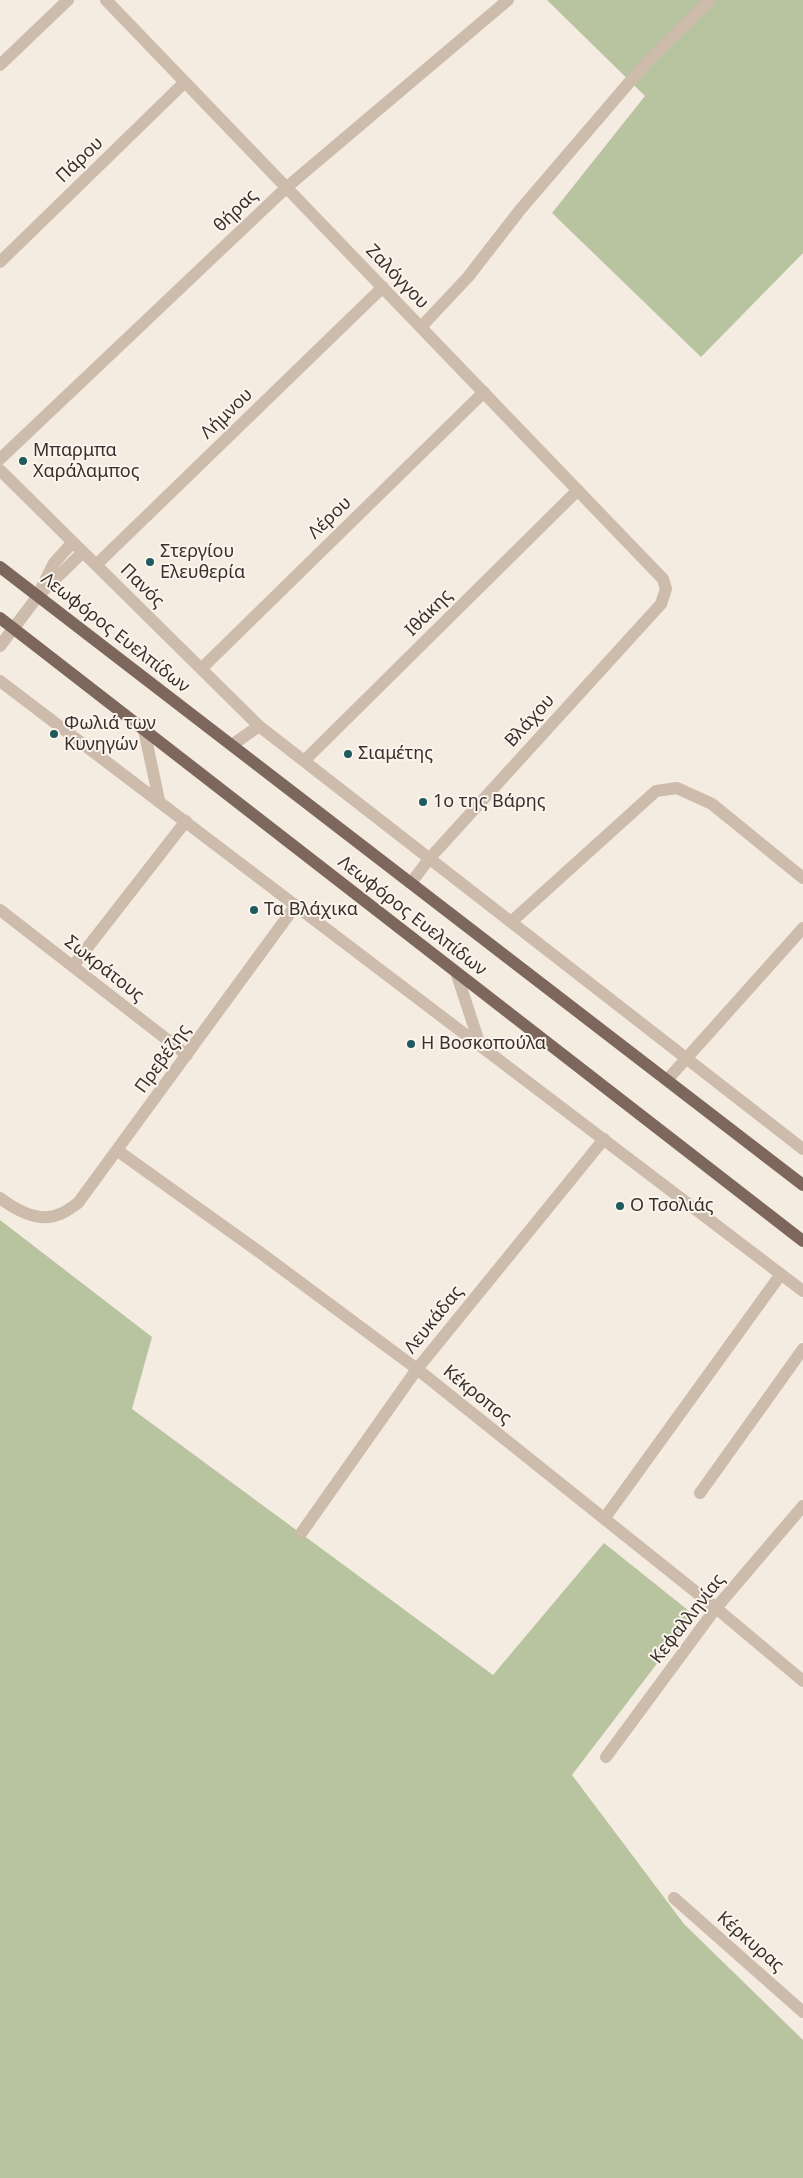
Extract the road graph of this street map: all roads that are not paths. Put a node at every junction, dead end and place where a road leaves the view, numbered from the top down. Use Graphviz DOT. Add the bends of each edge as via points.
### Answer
graph roads {
  1 [pos="68,0"];
  2 [pos="106,0"];
  3 [pos="508,0"];
  4 [pos="710,0"];
  5 [pos="0,65"];
  6 [pos="185,82"];
  7 [pos="286,187"];
  8 [pos="0,262"];
  9 [pos="383,287"];
  10 [pos="421,327"];
  11 [pos="484,392"];
  12 [pos="0,460"];
  13 [pos="0,470"];
  14 [pos="578,490"];
  15 [pos="73,542"];
  16 [pos="83,552"];
  17 [pos="96,565"];
  18 [pos="0,567"];
  19 [pos="663,579"];
  20 [pos="38,596"];
  21 [pos="0,618"];
  22 [pos="13,628"];
  23 [pos="0,646"];
  24 [pos="201,669"];
  25 [pos="0,681"];
  26 [pos="259,726"];
  27 [pos="144,730"];
  28 [pos="232,745"];
  29 [pos="304,762"];
  30 [pos="159,800"];
  31 [pos="186,821"];
  32 [pos="429,859"];
  33 [pos="803,878"];
  34 [pos="412,884"];
  35 [pos="296,905"];
  36 [pos="0,910"];
  37 [pos="511,922"];
  38 [pos="803,928"];
  39 [pos="73,966"];
  40 [pos="456,972"];
  41 [pos="480,1045"];
  42 [pos="188,1055"];
  43 [pos="685,1058"];
  44 [pos="667,1080"];
  45 [pos="604,1139"];
  46 [pos="800,1142"];
  47 [pos="118,1151"];
  48 [pos="803,1185"];
  49 [pos="0,1198"];
  50 [pos="803,1241"];
  51 [pos="781,1274"];
  52 [pos="803,1291"];
  53 [pos="803,1350"];
  54 [pos="417,1370"];
  55 [pos="700,1493"];
  56 [pos="803,1506"];
  57 [pos="604,1519"];
  58 [pos="302,1532"];
  59 [pos="716,1608"];
  60 [pos="803,1681"];
  61 [pos="606,1757"];
  62 [pos="674,1898"];
  63 [pos="803,2012"];
  1 -- 5 [label="street"];
  2 -- 6 [label="street, Ζαλόγγου"];
  3 -- 7 [label="street, θήρας"];
  4 -- 10 [label="street" via="645,64 520,210 468,277"];
  6 -- 7 [label="street, Ζαλόγγου"];
  6 -- 8 [label="street, Πάρου"];
  7 -- 9 [label="street, Ζαλόγγου"];
  7 -- 12 [label="street, θήρας"];
  9 -- 10 [label="street, Ζαλόγγου"];
  9 -- 17 [label="street, Λήμνου"];
  10 -- 11 [label="street, Ζαλόγγου"];
  11 -- 14 [label="street, Ζαλόγγου"];
  11 -- 24 [label="street, Λέρου"];
  13 -- 15 [label="street, Πανός"];
  14 -- 19 [label="street, Ζαλόγγου"];
  14 -- 29 [label="street, Ιθάκης"];
  15 -- 16 [label="street, Πανός"];
  15 -- 20 [label="street" via="54,563"];
  16 -- 17 [label="street, Πανός"];
  16 -- 20 [label="street"];
  17 -- 24 [label="street, Πανός"];
  18 -- 20 [label="main road, Λεωφόρος Ευελπίδων"];
  19 -- 32 [label="street, Βλάχου" via="666,590 661,604"];
  20 -- 22 [label="street"];
  20 -- 28 [label="main road, Λεωφόρος Ευελπίδων"];
  21 -- 22 [label="main road, Λεωφόρος Ευελπίδων"];
  22 -- 23 [label="street"];
  22 -- 27 [label="main road, Λεωφόρος Ευελπίδων"];
  24 -- 26 [label="street, Πανός"];
  25 -- 30 [label="street"];
  26 -- 28 [label="street"];
  26 -- 29 [label="street, Πανός"];
  27 -- 30 [label="street"];
  27 -- 40 [label="main road, Λεωφόρος Ευελπίδων"];
  28 -- 34 [label="main road, Λεωφόρος Ευελπίδων"];
  29 -- 32 [label="street, Πανός"];
  30 -- 31 [label="street"];
  31 -- 35 [label="street"];
  31 -- 39 [label="street"];
  32 -- 34 [label="street, Βλάχου"];
  32 -- 37 [label="street, Πανός"];
  33 -- 37 [label="street" via="712,804 677,788 656,791"];
  34 -- 44 [label="main road, Λεωφόρος Ευελπίδων"];
  35 -- 41 [label="street"];
  35 -- 42 [label="street, Πρεβέζης"];
  36 -- 39 [label="street, Σωκράτους"];
  37 -- 43 [label="street, Πανός"];
  38 -- 43 [label="street"];
  39 -- 42 [label="street, Σωκράτους"];
  40 -- 41 [label="street"];
  40 -- 50 [label="main road, Λεωφόρος Ευελπίδων"];
  41 -- 45 [label="street"];
  42 -- 47 [label="street, Πρεβέζης"];
  43 -- 44 [label="street"];
  43 -- 46 [label="street, Πανός"];
  44 -- 48 [label="main road, Λεωφόρος Ευελπίδων"];
  45 -- 51 [label="street"];
  45 -- 54 [label="street, Λευκάδας"];
  47 -- 49 [label="street, Πρεβέζης" via="78,1204 60,1215 44,1217 24,1213"];
  47 -- 54 [label="street, Κέκροπος"];
  51 -- 52 [label="street"];
  51 -- 57 [label="street"];
  53 -- 55 [label="street"];
  54 -- 57 [label="street, Κέκροπος"];
  54 -- 58 [label="street, Λευκάδας"];
  56 -- 59 [label="street, Κεφαλληνίας"];
  57 -- 59 [label="street, Κέκροπος"];
  59 -- 60 [label="street, Κέκροπος"];
  59 -- 61 [label="street, Κεφαλληνίας"];
  62 -- 63 [label="street, Κέρκυρας"];
}
